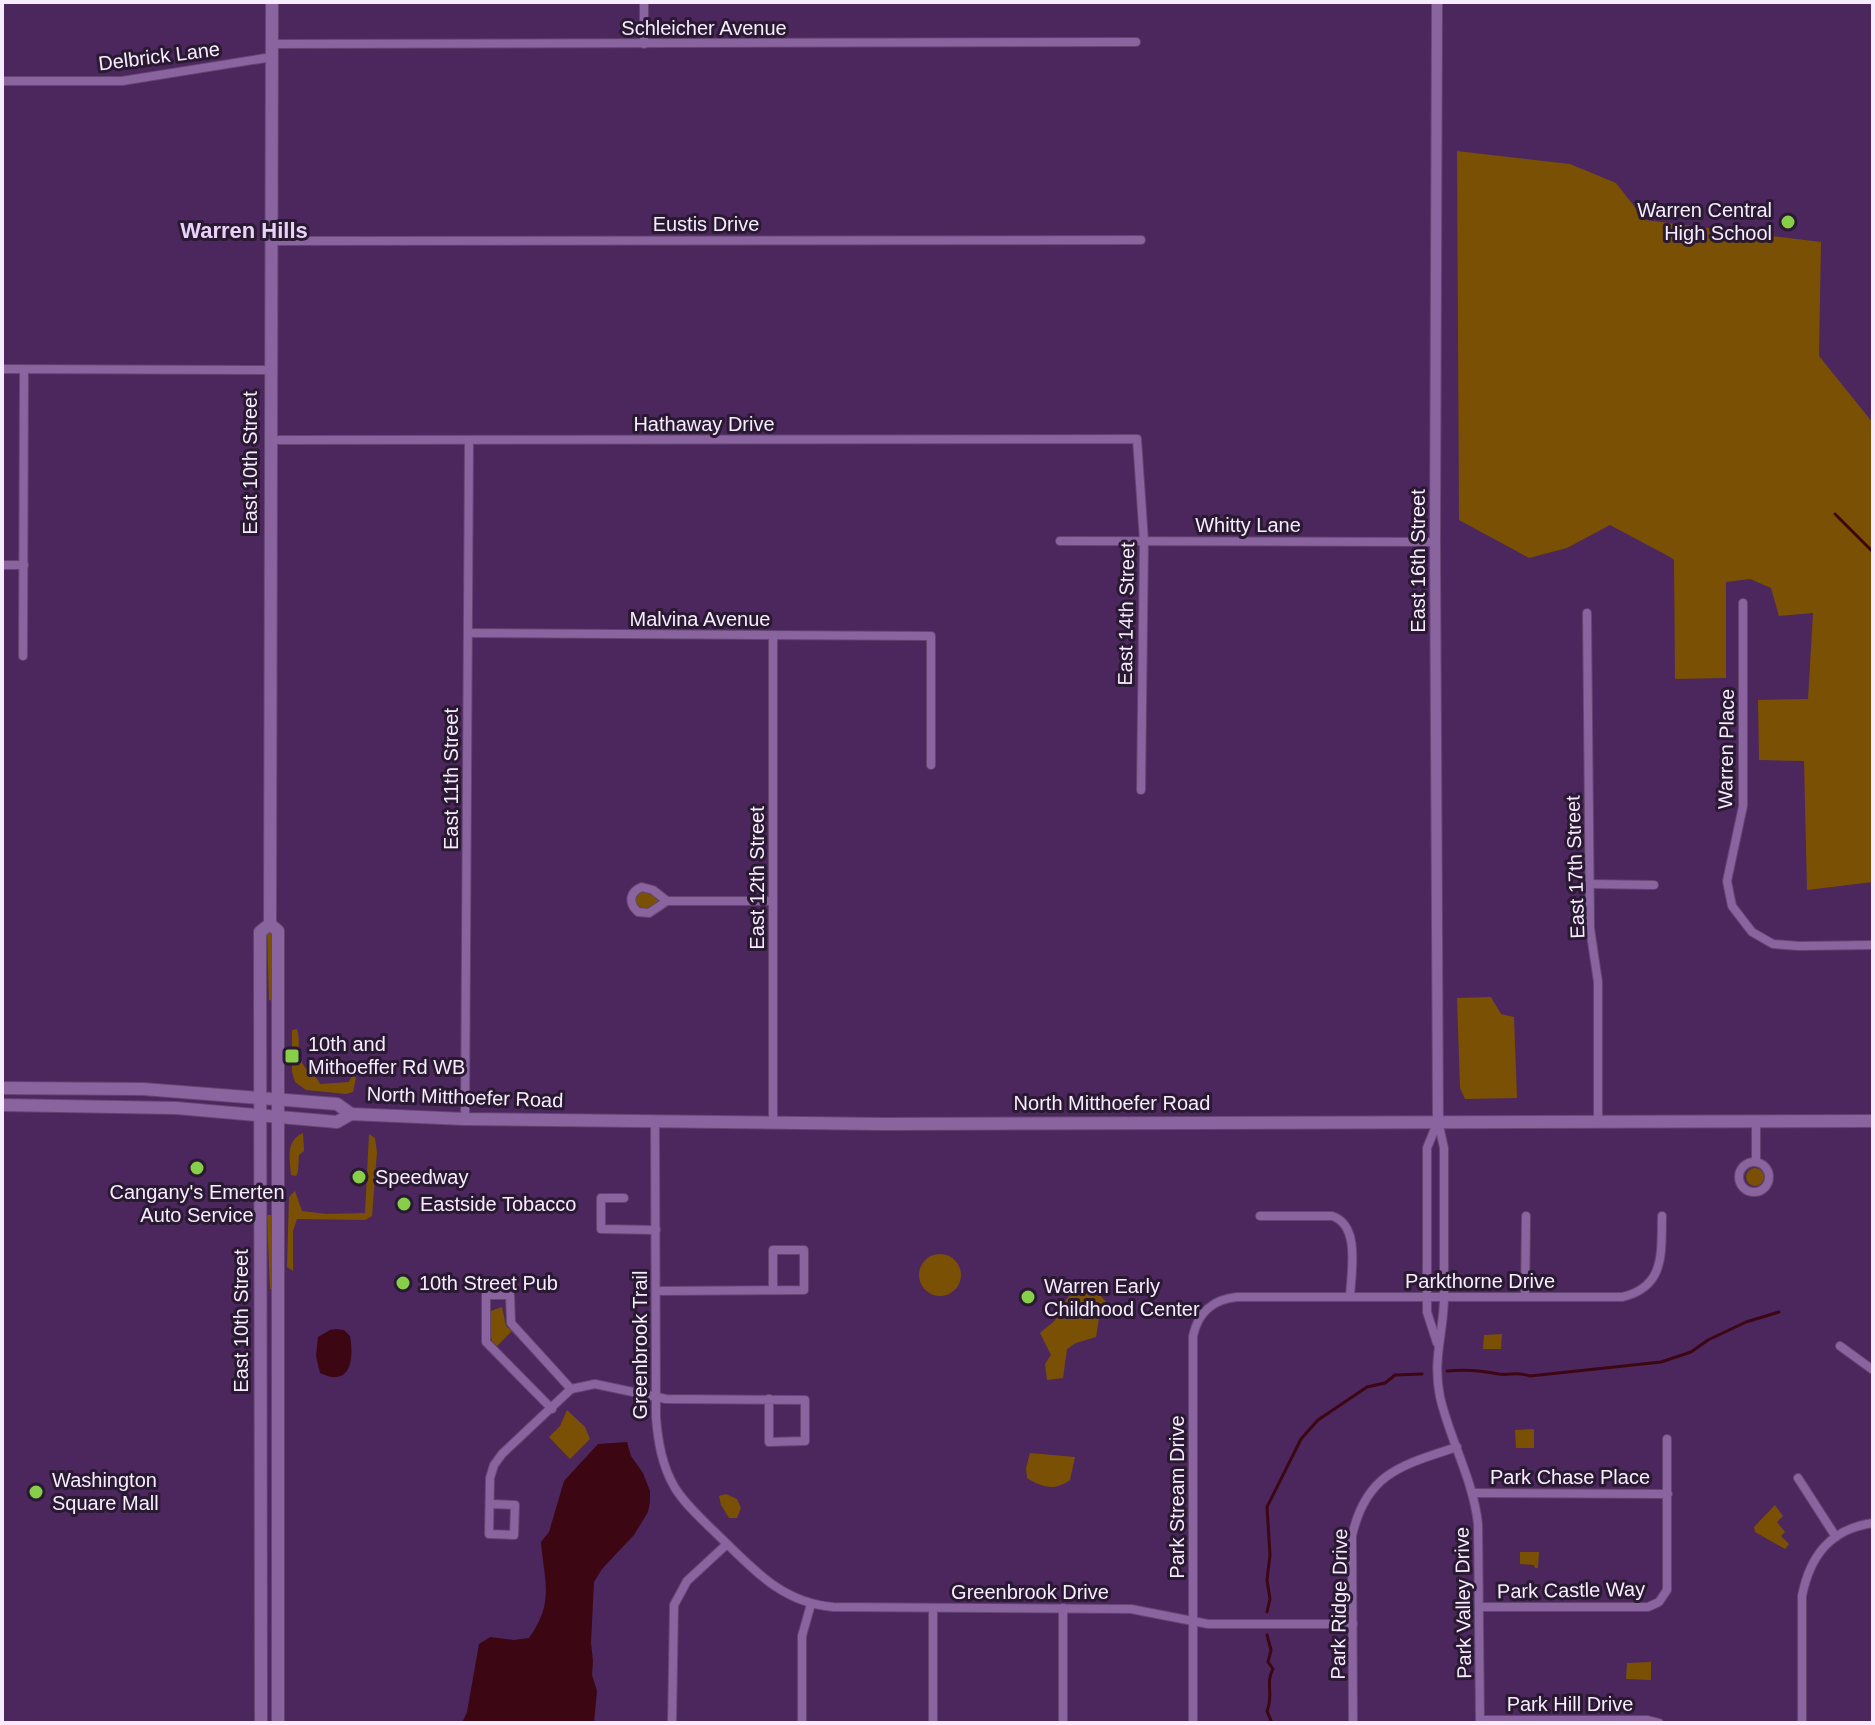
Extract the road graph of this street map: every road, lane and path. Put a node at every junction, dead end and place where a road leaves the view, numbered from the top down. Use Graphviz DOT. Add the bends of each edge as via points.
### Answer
graph roads {
  1 [pos="272,2"];
  2 [pos="644,2"];
  3 [pos="1437,2"];
  4 [pos="1136,42"];
  5 [pos="644,44"];
  6 [pos="272,51"];
  7 [pos="2,81"];
  8 [pos="1141,240"];
  9 [pos="271,241"];
  10 [pos="2,369"];
  11 [pos="24,369"];
  12 [pos="271,370"];
  13 [pos="1137,439"];
  14 [pos="270,440"];
  15 [pos="469,440"];
  16 [pos="1060,541"];
  17 [pos="1144,541"];
  18 [pos="1435,542"];
  19 [pos="2,565"];
  20 [pos="24,565"];
  21 [pos="1743,603"];
  22 [pos="1587,613"];
  23 [pos="468,633"];
  24 [pos="773,635"];
  25 [pos="23,656"];
  26 [pos="931,765"];
  27 [pos="1141,790"];
  28 [pos="1590,884"];
  29 [pos="1654,885"];
  30 [pos="667,901"];
  31 [pos="773,901"];
  32 [pos="270,924"];
  33 [pos="1873,945"];
  34 [pos="2,1088"];
  35 [pos="147,1089"];
  36 [pos="260,1098"];
  37 [pos="278,1099"];
  38 [pos="2,1105"];
  39 [pos="95,1106"];
  40 [pos="351,1114"];
  41 [pos="260,1115"];
  42 [pos="278,1117"];
  43 [pos="465,1119"];
  44 [pos="655,1121"];
  45 [pos="773,1121"];
  46 [pos="1438,1121"];
  47 [pos="1598,1121"];
  48 [pos="1756,1121"];
  49 [pos="1873,1121"];
  50 [pos="1756,1162"];
  51 [pos="624,1198"];
  52 [pos="1260,1216"];
  53 [pos="1526,1216"];
  54 [pos="1662,1216"];
  55 [pos="656,1230"];
  56 [pos="773,1289"];
  57 [pos="656,1291"];
  58 [pos="1237,1297"];
  59 [pos="1350,1297"];
  60 [pos="1427,1297"];
  61 [pos="1444,1297"];
  62 [pos="1525,1297"];
  63 [pos="1437,1344"];
  64 [pos="1840,1346"];
  65 [pos="1873,1370"];
  66 [pos="571,1389"];
  67 [pos="656,1396"];
  68 [pos="769,1399"];
  69 [pos="552,1409"];
  70 [pos="1667,1439"];
  71 [pos="1457,1447"];
  72 [pos="1798,1478"];
  73 [pos="1472,1493"];
  74 [pos="1668,1494"];
  75 [pos="490,1504"];
  76 [pos="1873,1523"];
  77 [pos="1836,1537"];
  78 [pos="727,1544"];
  79 [pos="811,1604"];
  80 [pos="1479,1607"];
  81 [pos="933,1608"];
  82 [pos="1063,1608"];
  83 [pos="1193,1622"];
  84 [pos="1353,1624"];
  85 [pos="1480,1721"];
  86 [pos="261,1723"];
  87 [pos="278,1723"];
  88 [pos="672,1723"];
  89 [pos="802,1723"];
  90 [pos="933,1723"];
  91 [pos="1063,1723"];
  92 [pos="1193,1723"];
  93 [pos="1353,1723"];
  94 [pos="1659,1723"];
  95 [pos="1802,1723"];
  1 -- 6 [label="main road, East 10th Street"];
  2 -- 5 [label="street"];
  3 -- 18 [label="street, East 16th Street"];
  4 -- 5 [label="street, Schleicher Avenue"];
  5 -- 6 [label="street, Schleicher Avenue"];
  6 -- 7 [label="street, Delbrick Lane" via="122,81"];
  6 -- 9 [label="main road, East 10th Street"];
  8 -- 9 [label="street, Eustis Drive"];
  9 -- 12 [label="main road, East 10th Street"];
  10 -- 11 [label="street"];
  11 -- 12 [label="street"];
  11 -- 20 [label="street"];
  12 -- 14 [label="main road, East 10th Street"];
  13 -- 15 [label="street, Hathaway Drive"];
  13 -- 17 [label="street, East 14th Street"];
  14 -- 15 [label="street, Hathaway Drive"];
  14 -- 32 [label="main road, East 10th Street"];
  15 -- 23 [label="street, East 11th Street"];
  16 -- 17 [label="street, Whitty Lane"];
  17 -- 18 [label="street, Whitty Lane"];
  17 -- 27 [label="street, East 14th Street"];
  18 -- 46 [label="street, East 16th Street"];
  19 -- 20 [label="street"];
  20 -- 25 [label="street"];
  21 -- 33 [label="street, Warren Place" via="1743,806 1728,870 1729,895 1739,918 1773,944"];
  22 -- 28 [label="street, East 17th Street"];
  23 -- 24 [label="street, Malvina Avenue"];
  23 -- 43 [label="street, East 11th Street"];
  24 -- 26 [label="street, Malvina Avenue" via="931,636"];
  24 -- 31 [label="street, East 12th Street"];
  28 -- 29 [label="street"];
  28 -- 47 [label="street, East 17th Street" via="1598,982"];
  30 -- 31 [label="street"];
  31 -- 45 [label="street, East 12th Street"];
  32 -- 36 [label="main road, East 10th Street" via="260,932"];
  32 -- 37 [label="main road, East 10th Street" via="278,931"];
  34 -- 35 [label="main road, North Mitthoefer Road"];
  35 -- 36 [label="main road, North Mitthoefer Road"];
  35 -- 39 [label="main road" via="141,1098 107,1098"];
  36 -- 37 [label="main road, North Mitthoefer Road"];
  36 -- 41 [label="main road, East 10th Street"];
  37 -- 40 [label="main road, North Mitthoefer Road" via="337,1104"];
  37 -- 42 [label="main road, East 10th Street"];
  38 -- 39 [label="main road, North Mitthoefer Road"];
  39 -- 41 [label="main road, North Mitthoefer Road"];
  40 -- 42 [label="main road, North Mitthoefer Road" via="337,1122"];
  40 -- 43 [label="main road, North Mitthoefer Road"];
  41 -- 42 [label="main road, North Mitthoefer Road"];
  41 -- 86 [label="main road, East 10th Street"];
  42 -- 87 [label="main road, East 10th Street"];
  43 -- 44 [label="main road, North Mitthoefer Road"];
  44 -- 45 [label="main road, North Mitthoefer Road"];
  44 -- 55 [label="street, Greenbrook Trail"];
  45 -- 46 [label="main road, North Mitthoefer Road"];
  46 -- 47 [label="main road, North Mitthoefer Road"];
  46 -- 60 [label="street, Park Valley Drive" via="1427,1148"];
  46 -- 61 [label="street, Park Valley Drive" via="1444,1148"];
  47 -- 48 [label="main road, North Mitthoefer Road"];
  48 -- 49 [label="main road, North Mitthoefer Road"];
  48 -- 50 [label="street"];
  51 -- 55 [label="street" via="601,1198 601,1229"];
  52 -- 59 [label="street" via="1342,1220 1350,1235"];
  53 -- 62 [label="street"];
  54 -- 62 [label="street, Parkthorne Drive" via="1660,1264 1638,1292 1618,1297"];
  55 -- 57 [label="street, Greenbrook Trail"];
  56 -- 56 [label="street" via="804,1290 804,1250 773,1250"];
  56 -- 57 [label="street"];
  57 -- 67 [label="street, Greenbrook Trail"];
  58 -- 59 [label="street, Parkthorne Drive"];
  58 -- 83 [label="street, Park Stream Drive" via="1208,1308 1193,1336"];
  59 -- 60 [label="street, Parkthorne Drive"];
  60 -- 61 [label="street, Parkthorne Drive"];
  60 -- 63 [label="street, Park Valley Drive"];
  61 -- 62 [label="street, Parkthorne Drive"];
  61 -- 63 [label="street, Park Valley Drive"];
  63 -- 71 [label="street, Park Valley Drive" via="1440,1397"];
  64 -- 65 [label="street"];
  66 -- 67 [label="street" via="598,1384"];
  66 -- 69 [label="street"];
  66 -- 69 [label="street" via="511,1323 510,1295 486,1295 486,1342"];
  67 -- 68 [label="street"];
  67 -- 78 [label="street, Greenbrook Trail" via="658,1443 668,1473 692,1510"];
  68 -- 68 [label="street" via="805,1400 805,1441 769,1442"];
  69 -- 75 [label="street" via="498,1459 490,1478"];
  70 -- 74 [label="street"];
  71 -- 73 [label="street, Park Valley Drive"];
  71 -- 84 [label="street, Park Ridge Drive" via="1398,1468 1366,1498 1352,1536"];
  72 -- 77 [label="street"];
  73 -- 74 [label="street, Park Chase Place"];
  73 -- 80 [label="street, Park Valley Drive" via="1479,1538"];
  74 -- 80 [label="street, Park Castle Way" via="1667,1587 1655,1605"];
  75 -- 75 [label="street" via="515,1505 514,1535 489,1534"];
  76 -- 77 [label="street"];
  77 -- 95 [label="street" via="1808,1570 1802,1596"];
  78 -- 79 [label="street, Greenbrook Drive" via="768,1583"];
  78 -- 88 [label="street" via="687,1581 674,1605"];
  79 -- 81 [label="street, Greenbrook Drive"];
  79 -- 89 [label="street" via="802,1636"];
  80 -- 85 [label="street, Park Valley Drive"];
  81 -- 82 [label="street, Greenbrook Drive"];
  81 -- 90 [label="street"];
  82 -- 83 [label="street, Greenbrook Drive" via="1139,1609"];
  82 -- 91 [label="street"];
  83 -- 84 [label="street, Greenbrook Drive"];
  83 -- 92 [label="street, Park Stream Drive"];
  84 -- 93 [label="street, Park Ridge Drive"];
  85 -- 94 [label="street, Park Hill Drive"];
}
